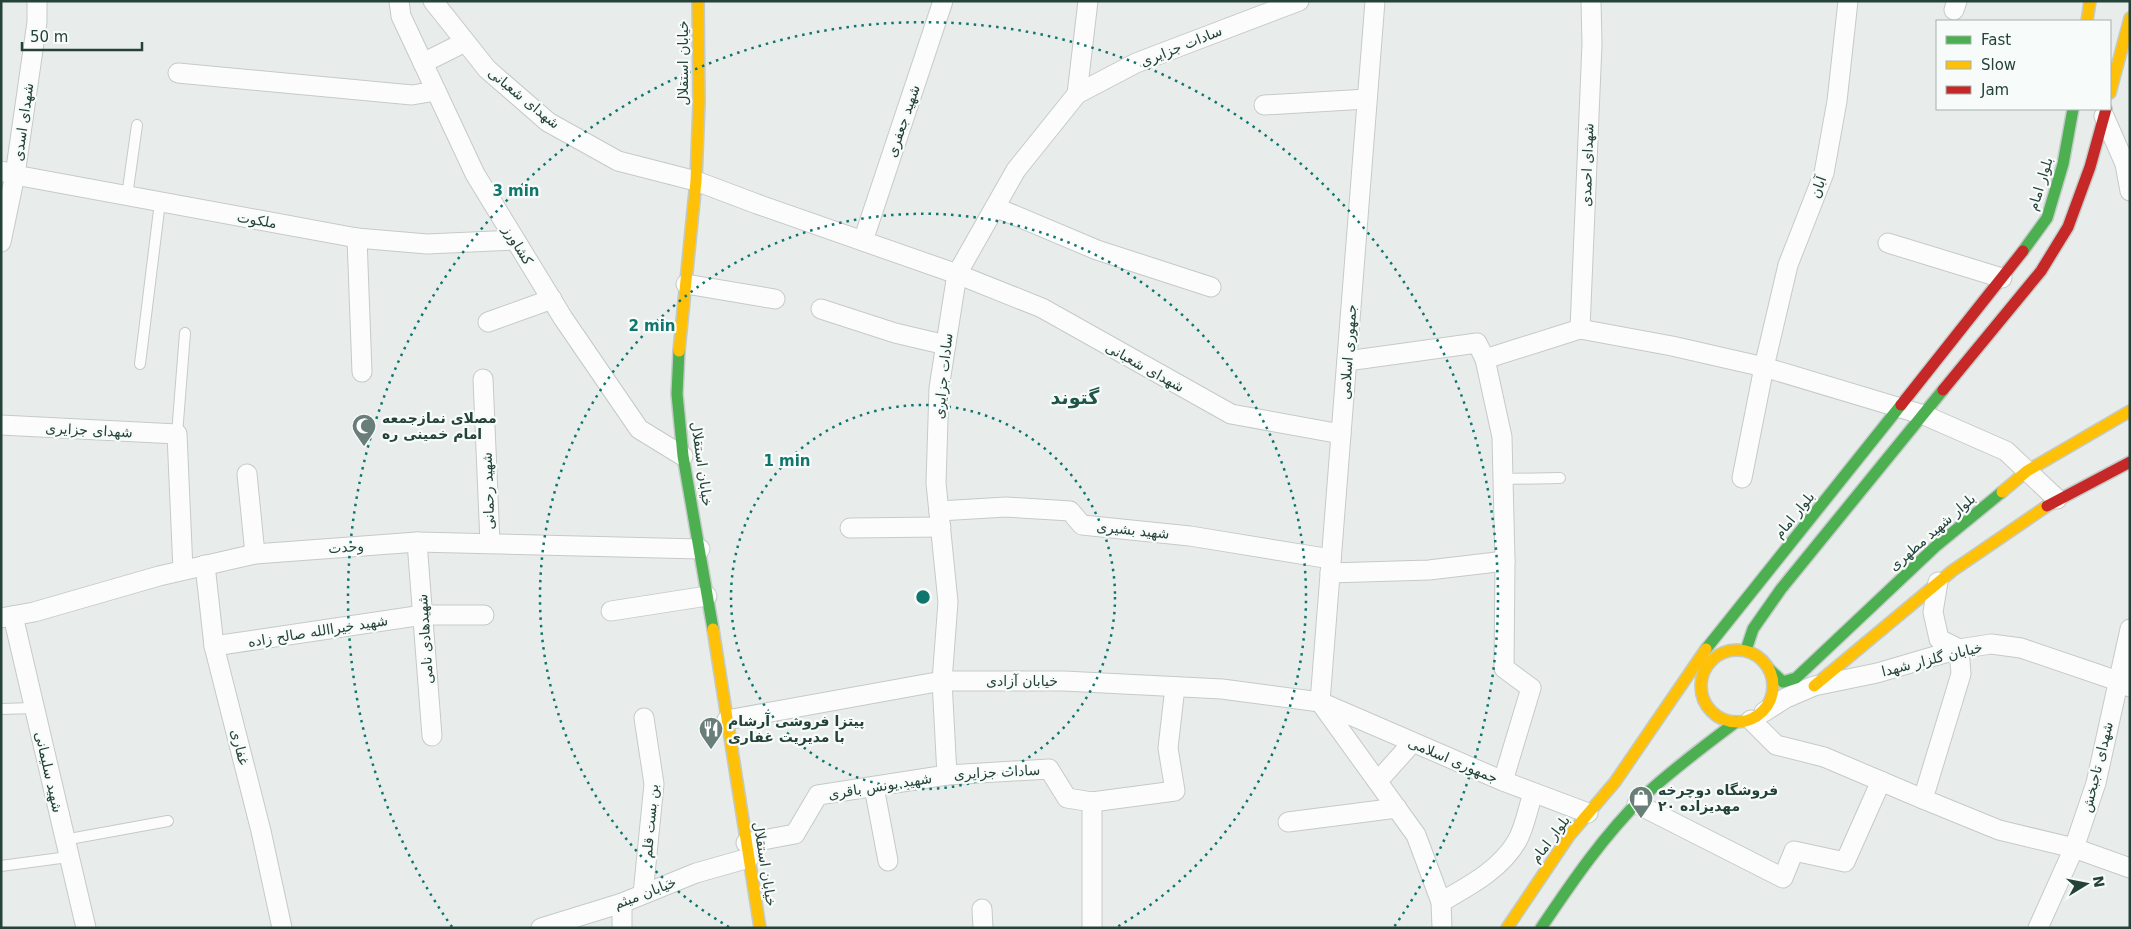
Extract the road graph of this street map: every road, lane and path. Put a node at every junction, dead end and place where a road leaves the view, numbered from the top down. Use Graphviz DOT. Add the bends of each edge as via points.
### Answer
graph roads {
  1 [pos="37,1"];
  2 [pos="398,1"];
  3 [pos="433,1"];
  4 [pos="698,1"];
  5 [pos="943,1"];
  6 [pos="1088,1"];
  7 [pos="1299,1"];
  8 [pos="1375,1"];
  9 [pos="1591,1"];
  10 [pos="1848,1"];
  11 [pos="2090,1"];
  12 [pos="1272,6"];
  13 [pos="2130,18"];
  14 [pos="2087,20"];
  15 [pos="465,42"];
  16 [pos="423,63"];
  17 [pos="178,73"];
  18 [pos="2111,90"];
  19 [pos="436,91"];
  20 [pos="1077,94"];
  21 [pos="1367,99"];
  22 [pos="1264,104"];
  23 [pos="2073,110"];
  24 [pos="2105,113"];
  25 [pos="137,125"];
  26 [pos="8,173"];
  27 [pos="696,181"];
  28 [pos="2130,191"];
  29 [pos="127,196"];
  30 [pos="160,202"];
  31 [pos="995,207"];
  32 [pos="357,238"];
  33 [pos="515,240"];
  34 [pos="863,241"];
  35 [pos="1,242"];
  36 [pos="1888,243"];
  37 [pos="957,274"];
  38 [pos="2002,278"];
  39 [pos="686,284"];
  40 [pos="1211,287"];
  41 [pos="552,299"];
  42 [pos="775,299"];
  43 [pos="821,309"];
  44 [pos="488,322"];
  45 [pos="1580,330"];
  46 [pos="185,333"];
  47 [pos="946,345"];
  48 [pos="1485,359"];
  49 [pos="1347,361"];
  50 [pos="140,364"];
  51 [pos="1764,367"];
  52 [pos="362,372"];
  53 [pos="484,380"];
  54 [pos="1899,407"];
  55 [pos="2130,411"];
  56 [pos="1924,415"];
  57 [pos="1,425"];
  58 [pos="177,434"];
  59 [pos="1341,434"];
  60 [pos="683,456"];
  61 [pos="2130,462"];
  62 [pos="2027,471"];
  63 [pos="246,474"];
  64 [pos="1560,478"];
  65 [pos="1742,478"];
  66 [pos="1503,479"];
  67 [pos="2057,499"];
  68 [pos="940,519"];
  69 [pos="850,528"];
  70 [pos="418,542"];
  71 [pos="490,544"];
  72 [pos="700,549"];
  73 [pos="255,554"];
  74 [pos="1505,561"];
  75 [pos="205,565"];
  76 [pos="1331,566"];
  77 [pos="183,570"];
  78 [pos="1938,582"];
  79 [pos="708,596"];
  80 [pos="610,611"];
  81 [pos="423,615"];
  82 [pos="484,615"];
  83 [pos="7,617"];
  84 [pos="1722,627"];
  85 [pos="2130,629"];
  86 [pos="214,646"];
  87 [pos="1959,649"];
  88 [pos="1746,650"];
  89 [pos="1717,655"];
  90 [pos="1706,667"];
  91 [pos="1769,669"];
  92 [pos="942,681"];
  93 [pos="2124,684"];
  94 [pos="1814,686"];
  95 [pos="1175,687"];
  96 [pos="1320,702"];
  97 [pos="34,708"];
  98 [pos="1665,708"];
  99 [pos="1,709"];
  100 [pos="644,718"];
  101 [pos="1750,718"];
  102 [pos="727,720"];
  103 [pos="432,736"];
  104 [pos="1412,743"];
  105 [pos="947,775"];
  106 [pos="1378,781"];
  107 [pos="1503,781"];
  108 [pos="1881,781"];
  109 [pos="874,787"];
  110 [pos="1533,793"];
  111 [pos="1923,799"];
  112 [pos="1092,802"];
  113 [pos="1637,804"];
  114 [pos="1396,808"];
  115 [pos="1588,813"];
  116 [pos="168,821"];
  117 [pos="1288,822"];
  118 [pos="66,848"];
  119 [pos="2074,848"];
  120 [pos="747,850"];
  121 [pos="888,861"];
  122 [pos="1,866"];
  123 [pos="2130,868"];
  124 [pos="643,894"];
  125 [pos="1441,902"];
  126 [pos="622,903"];
  127 [pos="982,909"];
  128 [pos="86,928"];
  129 [pos="282,928"];
  130 [pos="541,928"];
  131 [pos="622,928"];
  132 [pos="760,928"];
  133 [pos="983,928"];
  134 [pos="1092,928"];
  135 [pos="1442,928"];
  136 [pos="1507,928"];
  137 [pos="1541,928"];
  138 [pos="2038,928"];
  1 -- 26 [label="street, شهدای اسدی" via="37,22"];
  2 -- 16 [label="street, کشاورز" via="401,16"];
  3 -- 15 [label="street, شهدای شعبانی"];
  4 -- 27 [label="street, خیابان استقلال"];
  5 -- 34 [label="street, شهید جعفری"];
  6 -- 20 [label="street"];
  7 -- 12 [label="street, سادات جزایری"];
  8 -- 21 [label="street, جمهوری اسلامی"];
  9 -- 45 [label="street, شهدای احمدی"];
  10 -- 51 [label="street, آبان" via="1838,101 1824,173 1788,265"];
  11 -- 14 [label="street"];
  12 -- 20 [label="street, سادات جزایری" via="1136,63"];
  13 -- 18 [label="street"];
  15 -- 16 [label="street"];
  15 -- 27 [label="street, شهدای شعبانی" via="487,69 548,122 618,160"];
  16 -- 19 [label="street, کشاورز"];
  17 -- 19 [label="street" via="412,95"];
  19 -- 33 [label="street, کشاورز" via="474,174"];
  20 -- 31 [label="street, سادات جزایری" via="1016,170"];
  21 -- 22 [label="street"];
  21 -- 49 [label="street, جمهوری اسلامی"];
  23 -- 38 [label="street, بلوار امام" via="2063,164 2046,218"];
  24 -- 28 [label="street" via="2125,164"];
  24 -- 56 [label="street" via="2068,228 2041,270"];
  25 -- 29 [label="lane"];
  26 -- 29 [label="street, ملکوت"];
  26 -- 35 [label="street, شهدای اسدی"];
  27 -- 34 [label="street, شهدای شعبانی"];
  27 -- 39 [label="street, خیابان استقلال"];
  29 -- 30 [label="street, ملکوت"];
  30 -- 32 [label="street, ملکوت"];
  30 -- 50 [label="lane"];
  31 -- 37 [label="street, سادات جزایری"];
  31 -- 40 [label="street" via="1098,250"];
  32 -- 33 [label="street, ملکوت" via="427,244"];
  32 -- 52 [label="street"];
  33 -- 41 [label="street, کشاورز"];
  34 -- 37 [label="street, شهدای شعبانی"];
  36 -- 38 [label="street"];
  37 -- 47 [label="street, سادات جزایری"];
  37 -- 59 [label="street, شهدای شعبانی" via="1042,308 1231,414"];
  38 -- 54 [label="street, بلوار امام"];
  39 -- 42 [label="street"];
  39 -- 60 [label="street, خیابان استقلال" via="677,394"];
  41 -- 44 [label="street"];
  41 -- 60 [label="street, کشاورز" via="639,429"];
  43 -- 47 [label="street" via="895,333"];
  45 -- 48 [label="street"];
  45 -- 51 [label="street"];
  46 -- 58 [label="lane"];
  47 -- 68 [label="street, سادات جزایری" via="939,388 936,483"];
  48 -- 49 [label="street" via="1477,343"];
  48 -- 66 [label="street" via="1502,437"];
  49 -- 59 [label="street, جمهوری اسلامی"];
  51 -- 54 [label="street"];
  51 -- 65 [label="street, آبان"];
  53 -- 71 [label="street, شهید رحمانی"];
  54 -- 56 [label="street"];
  54 -- 84 [label="street, بلوار امام"];
  55 -- 62 [label="street, بلوار شهید مطهری"];
  56 -- 62 [label="street" via="2006,451"];
  56 -- 88 [label="street" via="1781,589 1753,629"];
  57 -- 58 [label="street, شهدای جزایری"];
  58 -- 77 [label="street"];
  59 -- 76 [label="street, جمهوری اسلامی"];
  60 -- 72 [label="street, خیابان استقلال"];
  61 -- 67 [label="street"];
  62 -- 67 [label="street"];
  62 -- 91 [label="street, بلوار شهید مطهری" via="1936,546 1796,678 1783,682"];
  63 -- 73 [label="street"];
  64 -- 66 [label="lane"];
  66 -- 74 [label="street"];
  67 -- 78 [label="street"];
  68 -- 69 [label="street, شهید بشیری"];
  68 -- 76 [label="street, شهید بشیری" via="1006,507 1070,511 1082,525 1190,536"];
  68 -- 92 [label="street, سادات جزایری" via="948,602"];
  70 -- 71 [label="street, وحدت"];
  70 -- 73 [label="street, وحدت"];
  70 -- 81 [label="street, شهیدهادی نامی"];
  71 -- 72 [label="street, وحدت"];
  72 -- 79 [label="street, خیابان استقلال"];
  73 -- 75 [label="street, وحدت"];
  74 -- 76 [label="street, شهید بشیری" via="1429,570"];
  74 -- 107 [label="street" via="1504,668 1531,688"];
  75 -- 77 [label="street, وحدت"];
  75 -- 86 [label="street, غفاری"];
  76 -- 96 [label="street, جمهوری اسلامی"];
  77 -- 83 [label="street, وحدت"];
  78 -- 87 [label="street" via="1933,612 1939,639"];
  78 -- 94 [label="street"];
  79 -- 80 [label="street"];
  79 -- 102 [label="street, خیابان استقلال"];
  81 -- 82 [label="street, شهید خیراالله صالح زاده"];
  81 -- 86 [label="street, شهید خیراالله صالح زاده"];
  81 -- 103 [label="street, شهیدهادی نامی"];
  83 -- 97 [label="street, شهید سلیمانی"];
  84 -- 89 [label="street"];
  84 -- 98 [label="street, بلوار امام"];
  85 -- 93 [label="street, شهدای تاجبخش"];
  86 -- 129 [label="street, غفاری"];
  87 -- 93 [label="street, خیابان گلزار شهدا" via="1991,644 2021,648"];
  87 -- 94 [label="street, خیابان گلزار شهدا" via="1877,673"];
  87 -- 111 [label="street" via="1961,674"];
  88 -- 89 [label="street" via="1731,650"];
  88 -- 91 [label="street" via="1760,658"];
  89 -- 90 [label="street"];
  90 -- 98 [label="street"];
  90 -- 101 [label="street" via="1701,681 1703,696 1710,709 1721,719"];
  91 -- 101 [label="street" via="1773,684 1771,698"];
  92 -- 95 [label="street, خیابان آزادی" via="1064,681"];
  92 -- 102 [label="street, خیابان آزادی"];
  92 -- 105 [label="street, سادات جزایری"];
  93 -- 119 [label="street, شهدای تاجبخش"];
  94 -- 101 [label="street, خیابان گلزار شهدا"];
  95 -- 96 [label="street, خیابان آزادی" via="1222,689"];
  95 -- 112 [label="street" via="1168,748 1175,791"];
  96 -- 104 [label="street, جمهوری اسلامی"];
  96 -- 106 [label="street"];
  97 -- 99 [label="lane"];
  97 -- 118 [label="street, شهید سلیمانی"];
  98 -- 115 [label="street, بلوار امام" via="1615,782"];
  100 -- 124 [label="street, بن بست قلم" via="654,784"];
  101 -- 108 [label="street" via="1776,745 1824,758"];
  101 -- 113 [label="street" via="1683,762"];
  102 -- 120 [label="street, خیابان استقلال"];
  104 -- 106 [label="street"];
  104 -- 107 [label="street, جمهوری اسلامی"];
  105 -- 109 [label="street, شهید یونس باقری"];
  105 -- 112 [label="street, سادات جزایری" via="1048,769 1067,798"];
  106 -- 114 [label="street"];
  107 -- 110 [label="street, جمهوری اسلامی"];
  108 -- 111 [label="street"];
  108 -- 113 [label="street" via="1845,862 1794,851 1783,878"];
  109 -- 120 [label="street, شهید یونس باقری" via="818,795 795,834"];
  109 -- 121 [label="street"];
  110 -- 115 [label="street, جمهوری اسلامی"];
  110 -- 125 [label="street" via="1516,841 1497,865 1473,884"];
  111 -- 119 [label="street" via="1999,830"];
  112 -- 134 [label="street"];
  113 -- 137 [label="street" via="1589,859"];
  114 -- 117 [label="street"];
  114 -- 125 [label="street" via="1416,835"];
  115 -- 136 [label="street, بلوار امام"];
  116 -- 118 [label="lane"];
  118 -- 122 [label="lane"];
  118 -- 128 [label="street, شهید سلیمانی"];
  119 -- 123 [label="street"];
  119 -- 138 [label="street, شهدای تاجبخش"];
  120 -- 124 [label="street, خیابان میثم"];
  120 -- 132 [label="street, خیابان استقلال"];
  124 -- 126 [label="street, خیابان میثم"];
  125 -- 135 [label="street"];
  126 -- 130 [label="street, خیابان میثم"];
  126 -- 131 [label="street"];
  127 -- 133 [label="street"];
}
